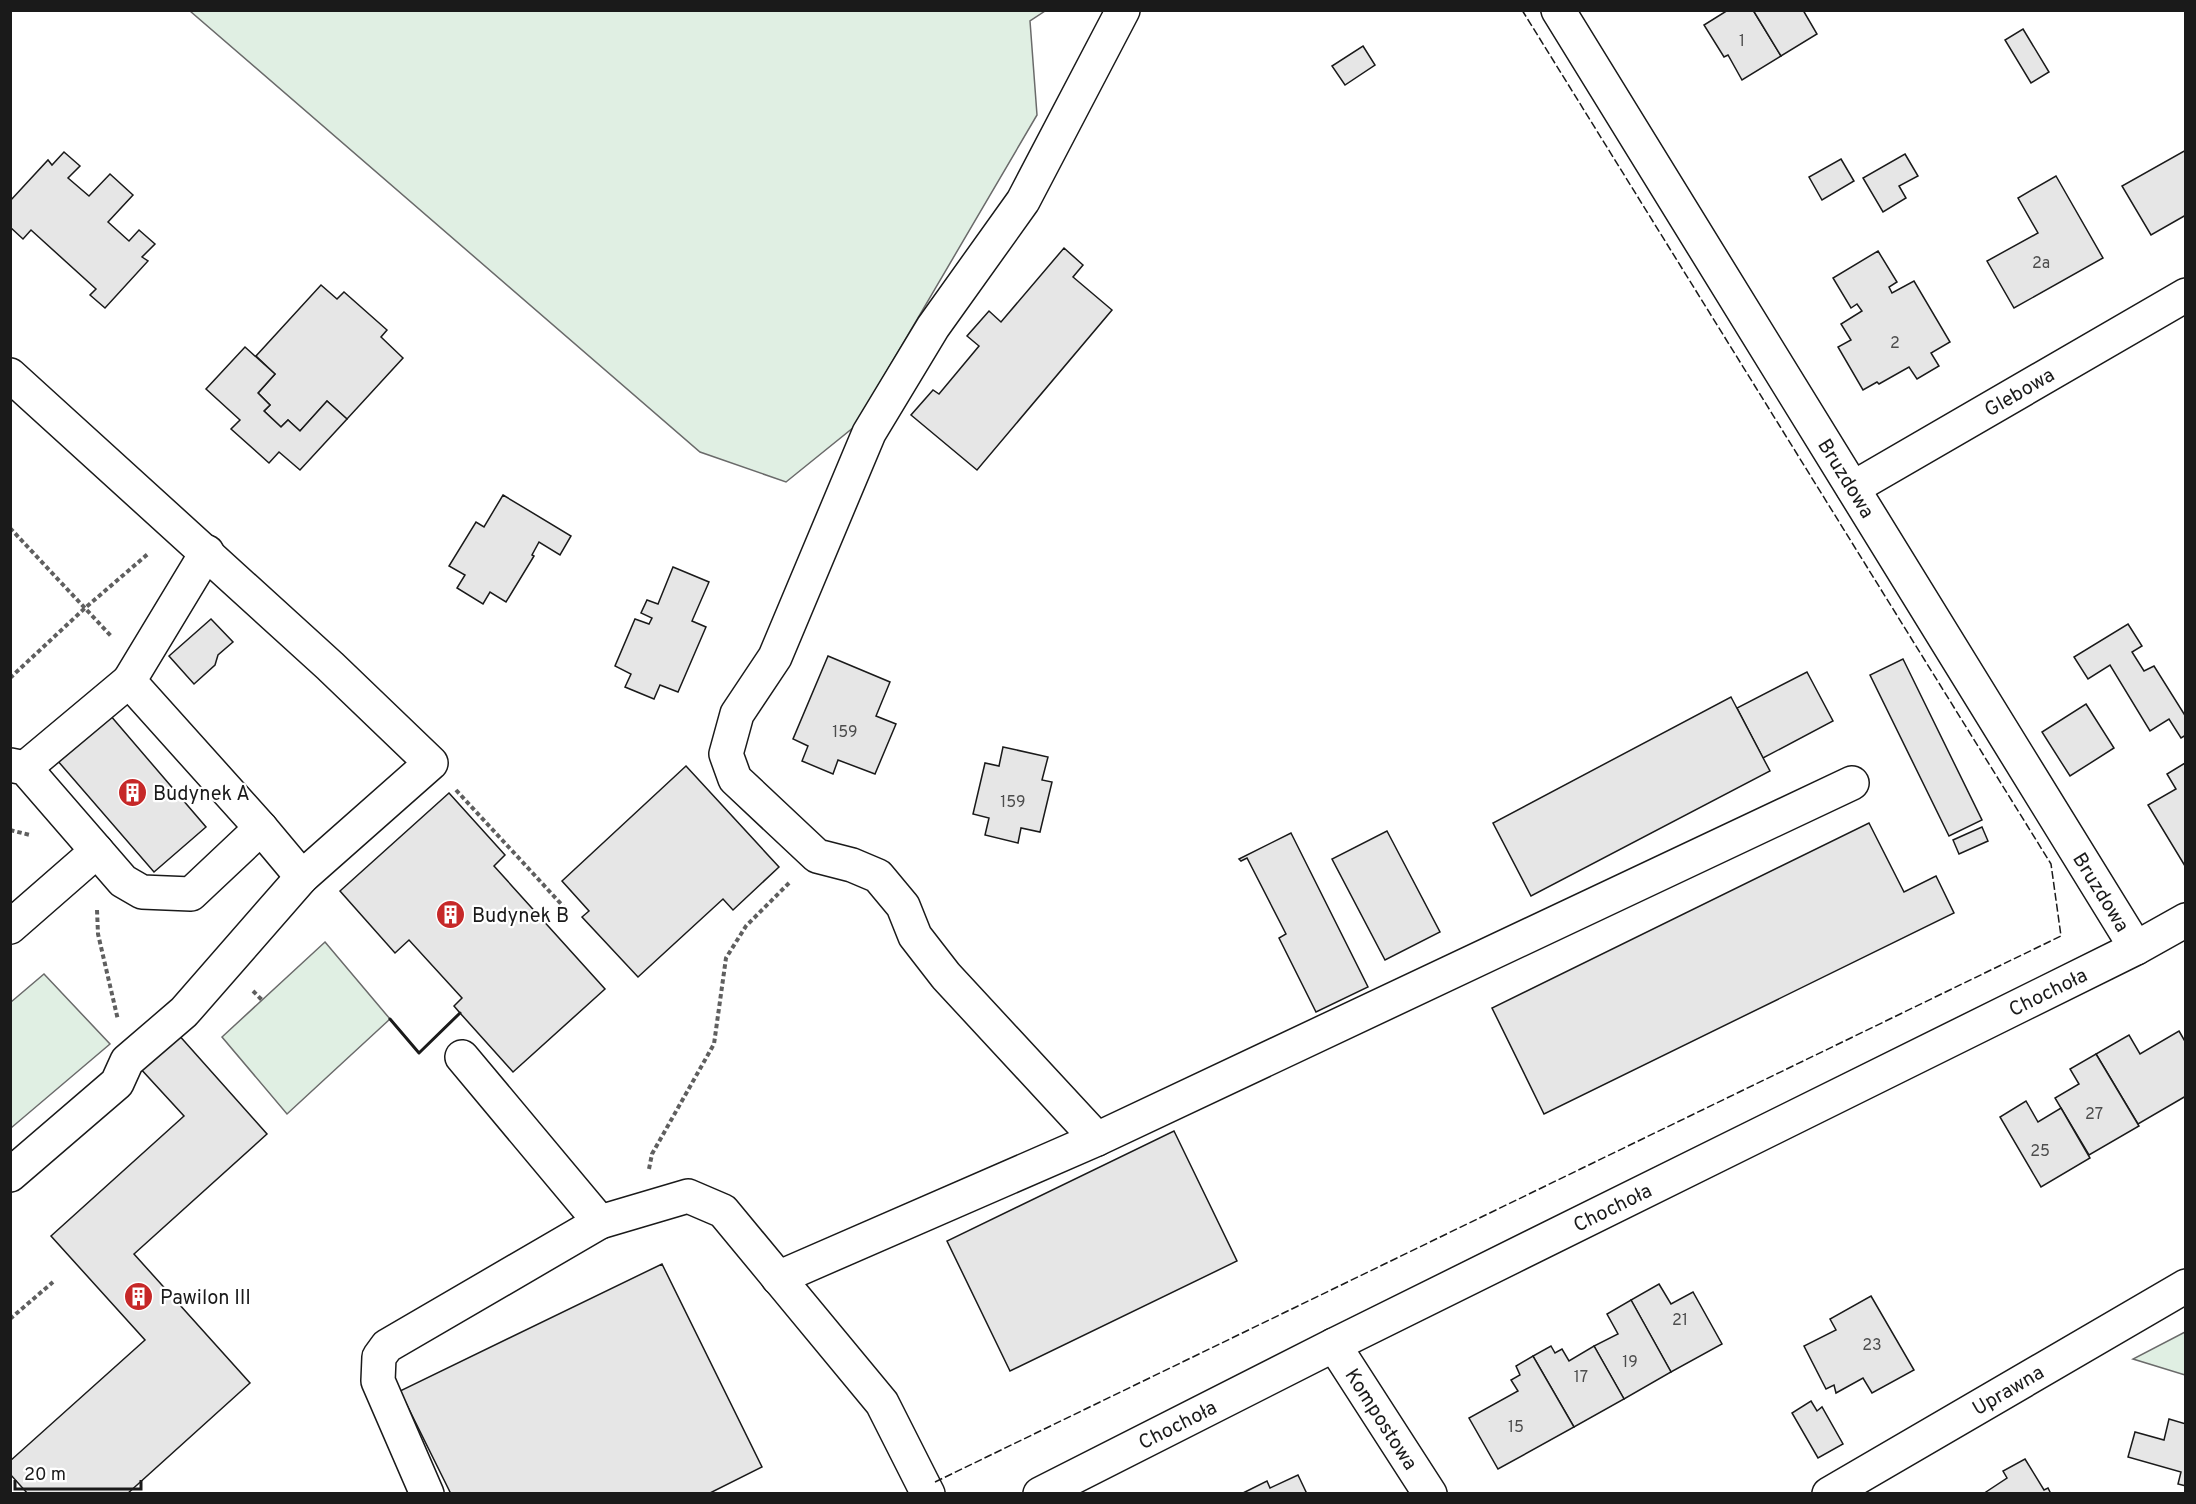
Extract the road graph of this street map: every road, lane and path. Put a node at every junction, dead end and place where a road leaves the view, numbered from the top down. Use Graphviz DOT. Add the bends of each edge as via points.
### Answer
graph roads {
  1 [pos="1123,10"];
  2 [pos="1569,14"];
  3 [pos="2186,295"];
  4 [pos="10,375"];
  5 [pos="1853,488"];
  6 [pos="10,528"];
  7 [pos="180,528"];
  8 [pos="207,552"];
  9 [pos="85,608"];
  10 [pos="134,673"];
  11 [pos="10,678"];
  12 [pos="431,763"];
  13 [pos="18,766"];
  14 [pos="1852,783"];
  15 [pos="261,828"];
  16 [pos="97,851"];
  17 [pos="817,856"];
  18 [pos="302,877"];
  19 [pos="563,906"];
  20 [pos="2186,920"];
  21 [pos="10,927"];
  22 [pos="2136,948"];
  23 [pos="462,1058"];
  24 [pos="127,1061"];
  25 [pos="1097,1138"];
  26 [pos="10,1175"];
  27 [pos="641,1210"];
  28 [pos="600,1222"];
  29 [pos="778,1278"];
  30 [pos="53,1282"];
  31 [pos="2186,1286"];
  32 [pos="10,1319"];
  33 [pos="1334,1345"];
  34 [pos="428,1494"];
  35 [pos="928,1494"];
  36 [pos="1040,1494"];
  37 [pos="1430,1494"];
  38 [pos="1829,1494"];
  1 -- 17 [label="street" via="1023,201 933,327 869,433 775,657 737,714 726,754 735,779"];
  2 -- 5 [label="street, Bruzdowa"];
  3 -- 5 [label="street, Glebowa"];
  4 -- 7 [label="street"];
  5 -- 22 [label="street, Bruzdowa"];
  6 -- 9 [label="path"];
  7 -- 8 [label="street"];
  7 -- 9 [label="path"];
  8 -- 10 [label="street"];
  8 -- 12 [label="street"];
  9 -- 10 [label="path"];
  9 -- 11 [label="path"];
  10 -- 13 [label="street"];
  10 -- 15 [label="street"];
  12 -- 18 [label="street"];
  12 -- 19 [label="path"];
  13 -- 16 [label="street"];
  14 -- 25 [label="street"];
  15 -- 16 [label="street" via="191,894 142,892 123,881"];
  15 -- 18 [label="street"];
  16 -- 21 [label="street"];
  16 -- 24 [label="path" via="98,934"];
  17 -- 25 [label="street" via="878,876 903,906 915,936 946,976"];
  17 -- 27 [label="path" via="746,926 726,958 714,1044 652,1154"];
  18 -- 24 [label="street" via="184,1012"];
  20 -- 22 [label="street, Chochoła"];
  22 -- 33 [label="street, Chochoła"];
  23 -- 28 [label="street"];
  24 -- 26 [label="street" via="117,1083"];
  25 -- 29 [label="street"];
  27 -- 28 [label="street"];
  27 -- 29 [label="street" via="688,1196 723,1211"];
  28 -- 34 [label="street" via="387,1346 379,1357 378,1381"];
  29 -- 35 [label="street" via="882,1403"];
  30 -- 32 [label="path"];
  31 -- 38 [label="street, Uprawna"];
  33 -- 36 [label="street, Chochoła"];
  33 -- 37 [label="street, Kompostowa"];
}
